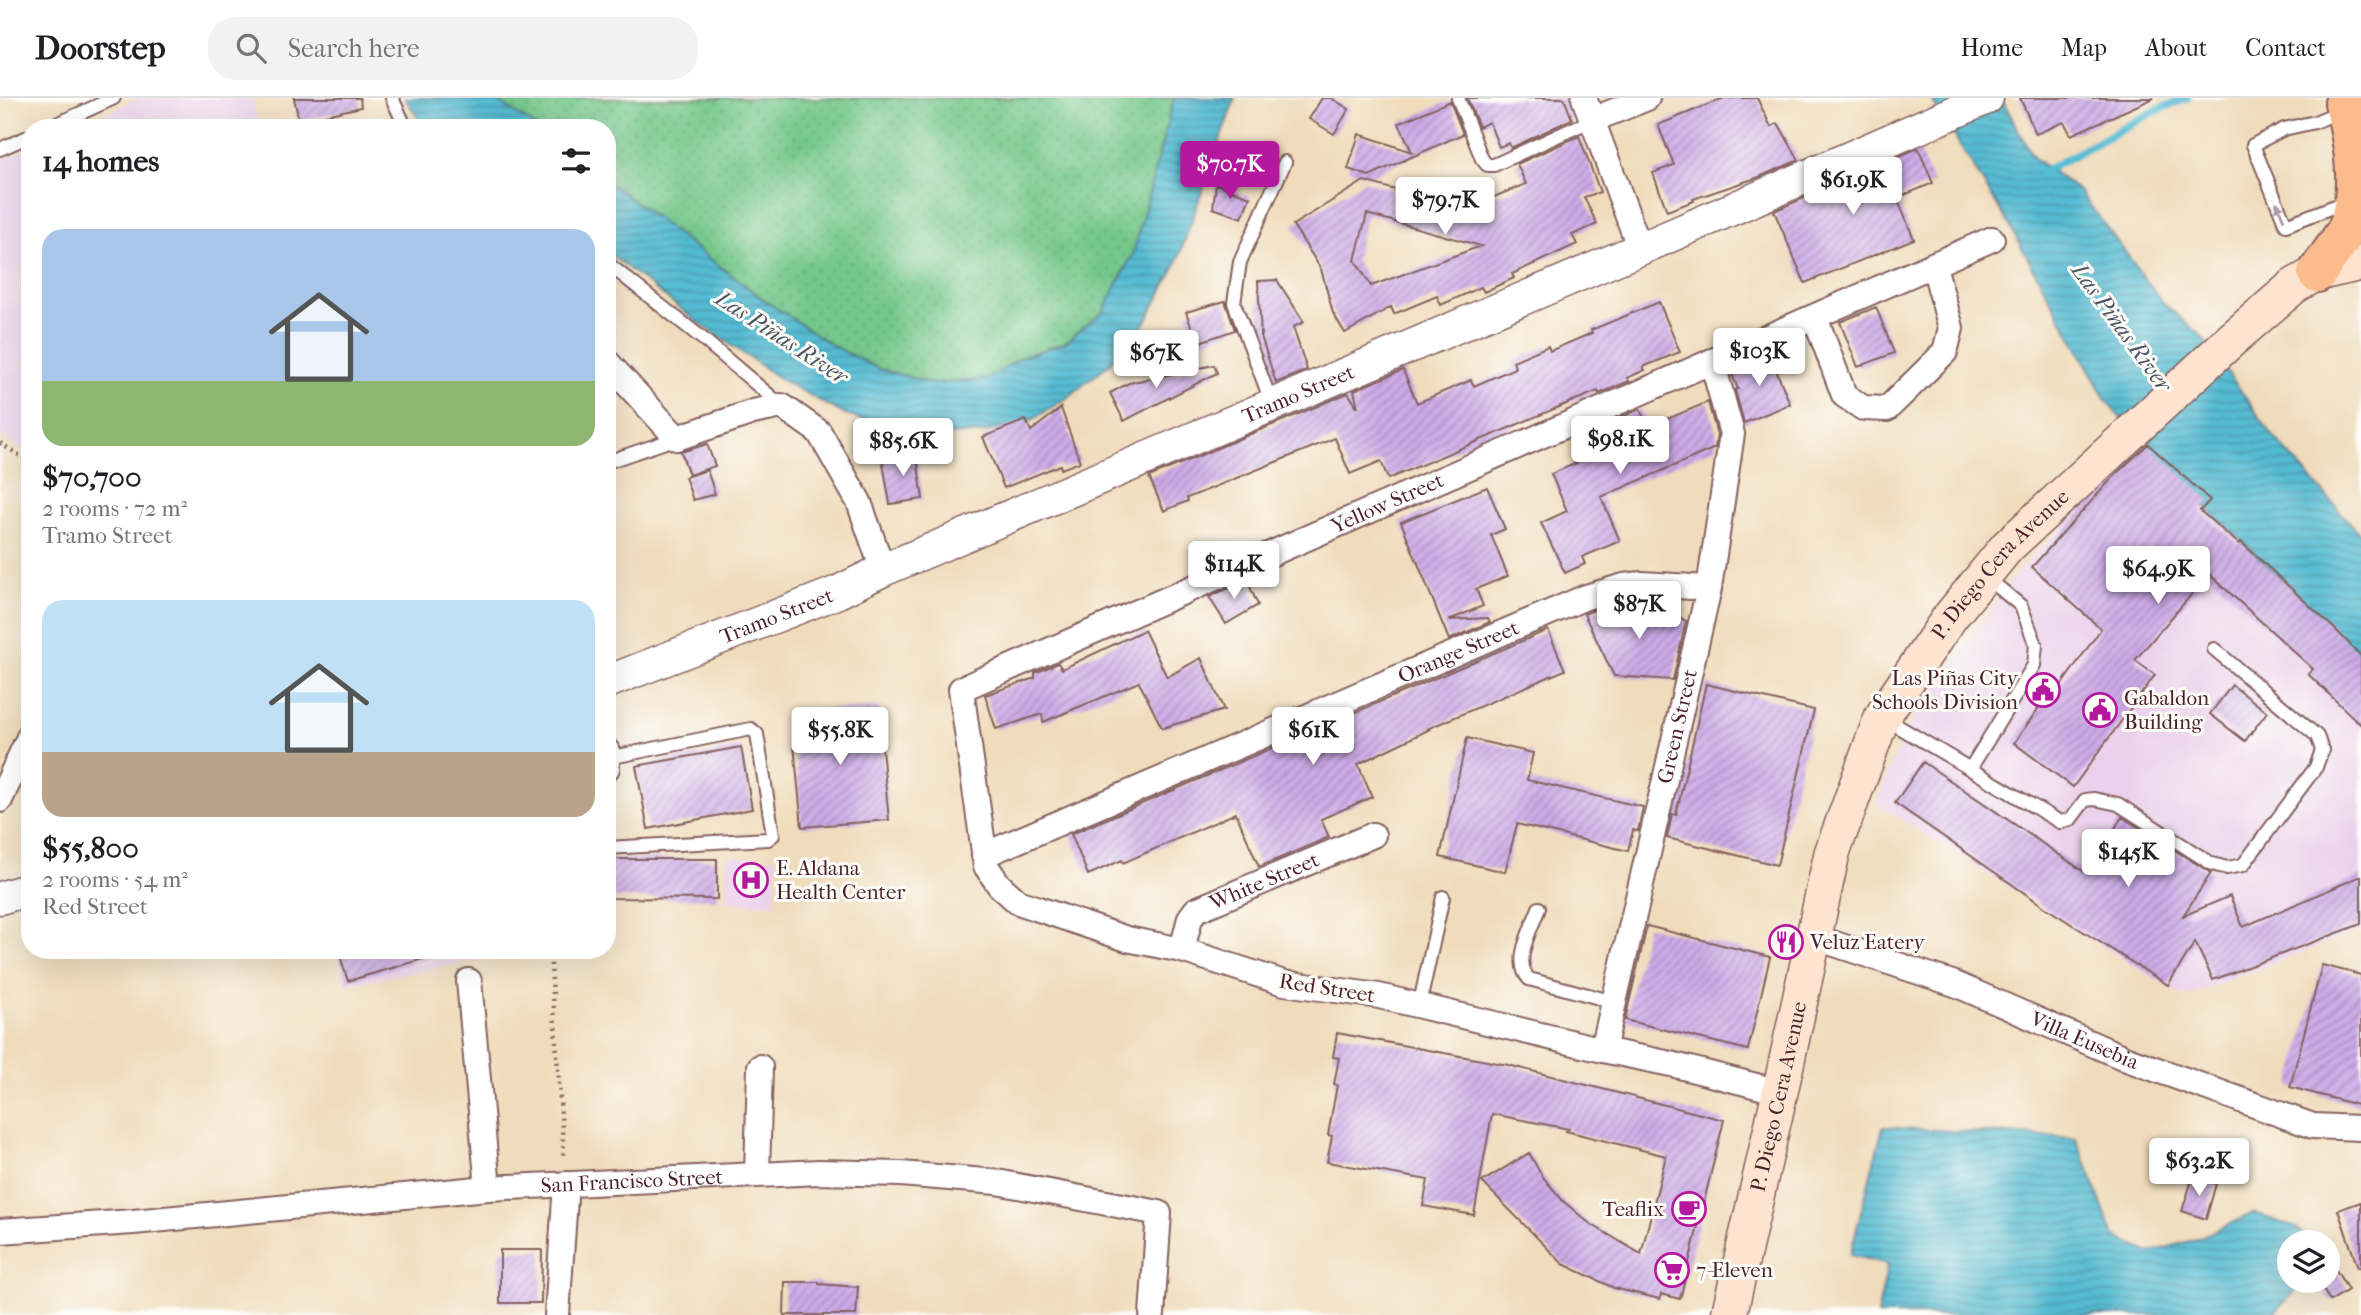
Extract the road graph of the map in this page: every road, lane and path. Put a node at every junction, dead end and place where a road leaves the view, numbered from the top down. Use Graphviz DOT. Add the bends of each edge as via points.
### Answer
graph roads {
  1 [pos="114,98"];
  2 [pos="392,98"];
  3 [pos="1458,98"];
  4 [pos="1647,98"];
  5 [pos="1987,98"];
  6 [pos="1588,109"];
  7 [pos="2348,113"];
  8 [pos="68,119"];
  9 [pos="402,119"];
  10 [pos="21,140"];
  11 [pos="0,149"];
  12 [pos="1285,162"];
  13 [pos="2358,197"];
  14 [pos="1992,239"];
  15 [pos="1640,249"];
  16 [pos="2361,263"];
  17 [pos="1934,266"];
  18 [pos="616,270"];
  19 [pos="2317,274"];
  20 [pos="1815,317"];
  21 [pos="1712,361"];
  22 [pos="616,372"];
  23 [pos="1272,404"];
  24 [pos="782,406"];
  25 [pos="677,438"];
  26 [pos="0,443"];
  27 [pos="21,456"];
  28 [pos="616,459"];
  29 [pos="883,569"];
  30 [pos="1983,575"];
  31 [pos="1709,588"];
  32 [pos="2214,649"];
  33 [pos="616,678"];
  34 [pos="961,689"];
  35 [pos="1882,717"];
  36 [pos="21,754"];
  37 [pos="616,756"];
  38 [pos="1970,769"];
  39 [pos="0,800"];
  40 [pos="1373,835"];
  41 [pos="616,847"];
  42 [pos="984,855"];
  43 [pos="21,892"];
  44 [pos="1443,897"];
  45 [pos="0,898"];
  46 [pos="1539,908"];
  47 [pos="1814,937"];
  48 [pos="1182,950"];
  49 [pos="551,959"];
  50 [pos="469,981"];
  51 [pos="1614,1002"];
  52 [pos="1419,1007"];
  53 [pos="1603,1050"];
  54 [pos="760,1067"];
  55 [pos="1780,1092"];
  56 [pos="2361,1128"];
  57 [pos="757,1174"];
  58 [pos="566,1184"];
  59 [pos="488,1188"];
  60 [pos="0,1231"];
  61 [pos="558,1315"];
  62 [pos="1152,1315"];
  63 [pos="1729,1315"];
  1 -- 8 [label="lane"];
  2 -- 9 [label="lane"];
  3 -- 6 [label="lane" via="1487,165"];
  4 -- 6 [label="street"];
  5 -- 15 [label="street, Tramo Street"];
  6 -- 15 [label="street"];
  7 -- 13 [label="main road" via="2361,186"];
  13 -- 7 [label="lane, one-way" via="2286,225 2253,145 2284,129"];
  10 -- 11 [label="lane"];
  12 -- 23 [label="lane" via="1240,262 1234,303"];
  13 -- 19 [label="main road" via="2348,227"];
  14 -- 17 [label="street, Yellow Street"];
  15 -- 23 [label="street, Tramo Street"];
  16 -- 19 [label="main road, P. Diego Cera Avenue"];
  17 -- 20 [label="street, Yellow Street"];
  17 -- 20 [label="street" via="1951,328 1945,352 1887,409 1863,408 1844,395"];
  18 -- 24 [label="lane"];
  19 -- 30 [label="main road, P. Diego Cera Avenue" via="2294,286 2230,341 2007,547"];
  20 -- 21 [label="street, Yellow Street"];
  21 -- 31 [label="street, Green Street" via="1732,434"];
  21 -- 34 [label="street, Yellow Street"];
  22 -- 25 [label="street"];
  23 -- 29 [label="street, Tramo Street"];
  24 -- 25 [label="street"];
  24 -- 29 [label="street" via="820,432 859,502"];
  25 -- 28 [label="lane"];
  26 -- 27 [label="path"];
  29 -- 33 [label="street, Tramo Street" via="838,592"];
  30 -- 35 [label="main road, P. Diego Cera Avenue"];
  30 -- 38 [label="lane" via="2021,606 2036,645 2034,665"];
  31 -- 42 [label="street, Orange Street" via="1642,584 1586,597"];
  31 -- 51 [label="street, Green Street"];
  32 -- 38 [label="lane" via="2317,736 2322,750 2316,766 2243,865 2227,868 2212,864 2118,804 2085,800 2070,820 2060,822"];
  34 -- 42 [label="street, Red Street"];
  35 -- 38 [label="lane"];
  35 -- 47 [label="main road, P. Diego Cera Avenue" via="1832,853"];
  36 -- 39 [label="street"];
  37 -- 41 [label="lane" via="751,729 757,734 773,835 768,839"];
  40 -- 48 [label="street, White Street" via="1196,910"];
  42 -- 48 [label="street, Red Street" via="999,885 1018,902 1127,939"];
  43 -- 45 [label="street"];
  44 -- 52 [label="lane"];
  46 -- 51 [label="lane" via="1521,961 1523,973 1529,979"];
  47 -- 55 [label="main road, P. Diego Cera Avenue"];
  47 -- 56 [label="street, Villa Eusebia" via="1955,984 2127,1059 2314,1126"];
  48 -- 52 [label="street, Red Street" via="1284,984 1379,996"];
  49 -- 58 [label="path"];
  50 -- 59 [label="street"];
  51 -- 53 [label="street, Green Street"];
  52 -- 53 [label="street, Red Street"];
  53 -- 55 [label="street, Red Street"];
  54 -- 57 [label="street"];
  55 -- 63 [label="main road, P. Diego Cera Avenue"];
  57 -- 58 [label="street, San Francisco Street"];
  57 -- 62 [label="street, San Francisco Street" via="901,1174 997,1182 1159,1213"];
  58 -- 59 [label="street, San Francisco Street"];
  58 -- 61 [label="street"];
  59 -- 60 [label="street, San Francisco Street"];
}
